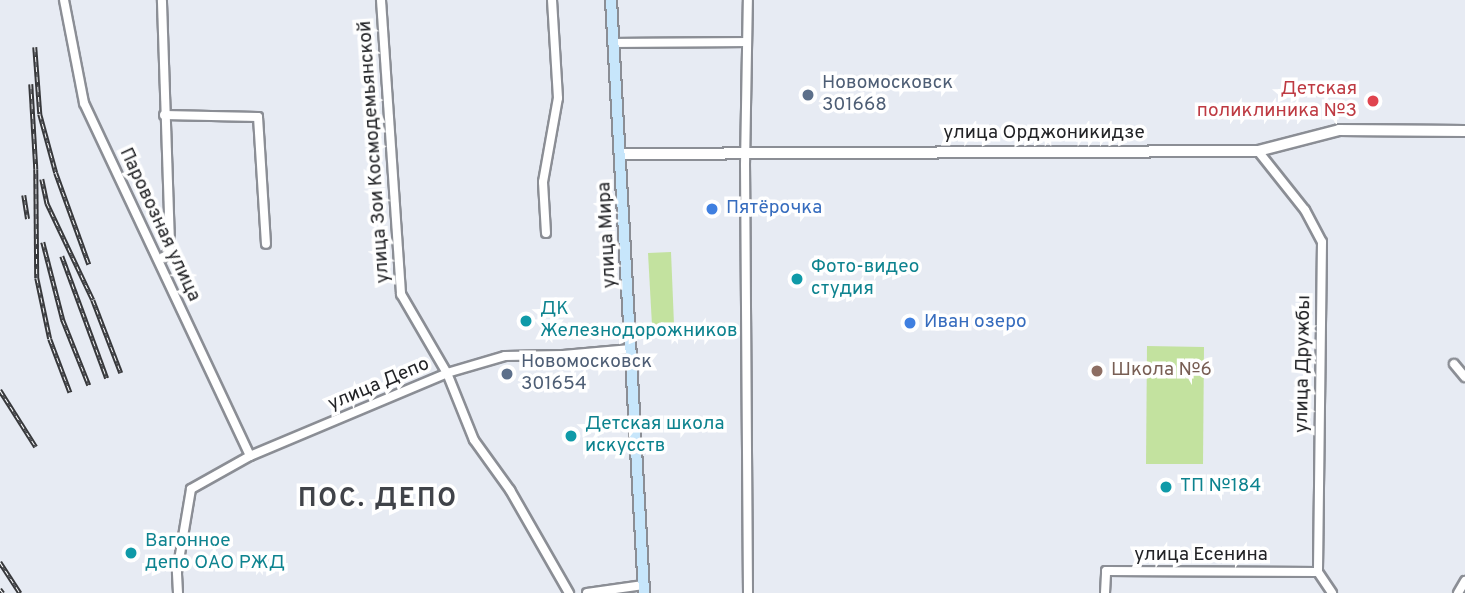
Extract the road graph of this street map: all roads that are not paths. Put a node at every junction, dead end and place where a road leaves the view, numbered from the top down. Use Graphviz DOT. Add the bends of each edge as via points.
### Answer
graph roads {
  1 [pos="64,0"];
  2 [pos="162,0"];
  3 [pos="381,0"];
  4 [pos="552,0"];
  5 [pos="611,0"];
  6 [pos="748,0"];
  7 [pos="747,42"];
  8 [pos="614,43"];
  9 [pos="164,115"];
  10 [pos="1465,131"];
  11 [pos="1258,151"];
  12 [pos="746,152"];
  13 [pos="620,155"];
  14 [pos="546,233"];
  15 [pos="266,243"];
  16 [pos="159,260"];
  17 [pos="631,349"];
  18 [pos="1454,364"];
  19 [pos="447,373"];
  20 [pos="1465,377"];
  21 [pos="250,456"];
  22 [pos="1318,572"];
  23 [pos="1465,582"];
  24 [pos="643,589"];
  25 [pos="178,593"];
  26 [pos="569,593"];
  27 [pos="587,593"];
  28 [pos="748,593"];
  29 [pos="1105,593"];
  30 [pos="1332,593"];
  31 [pos="1458,593"];
  1 -- 16 [label="street, Паровозная улица" via="83,103"];
  2 -- 9 [label="street"];
  3 -- 19 [label="street, улица Зои Космодемьянской" via="401,294"];
  4 -- 14 [label="street" via="558,98 543,182"];
  5 -- 8 [label="main road, улица Мира"];
  6 -- 7 [label="street"];
  7 -- 8 [label="street"];
  7 -- 12 [label="street"];
  8 -- 13 [label="main road, улица Мира"];
  9 -- 15 [label="street" via="258,117"];
  9 -- 16 [label="street" via="170,244 168,254"];
  10 -- 11 [label="street, улица Орджоникидзе" via="1339,130"];
  11 -- 12 [label="street, улица Орджоникидзе"];
  11 -- 22 [label="street, улица Дружбы" via="1305,210 1322,242"];
  12 -- 13 [label="street, улица Орджоникидзе"];
  12 -- 28 [label="street"];
  13 -- 17 [label="main road, улица Мира"];
  16 -- 21 [label="street, Паровозная улица"];
  17 -- 19 [label="street" via="505,356"];
  17 -- 24 [label="main road, улица Мира"];
  18 -- 20 [label="street"];
  19 -- 21 [label="street, улица Депо"];
  19 -- 26 [label="street, улица Депо" via="474,440 510,490"];
  21 -- 25 [label="street, улица Депо" via="191,489 177,572"];
  22 -- 29 [label="street, улица Есенина" via="1106,571"];
  22 -- 30 [label="street"];
  23 -- 31 [label="street"];
  24 -- 27 [label="street"];
}
